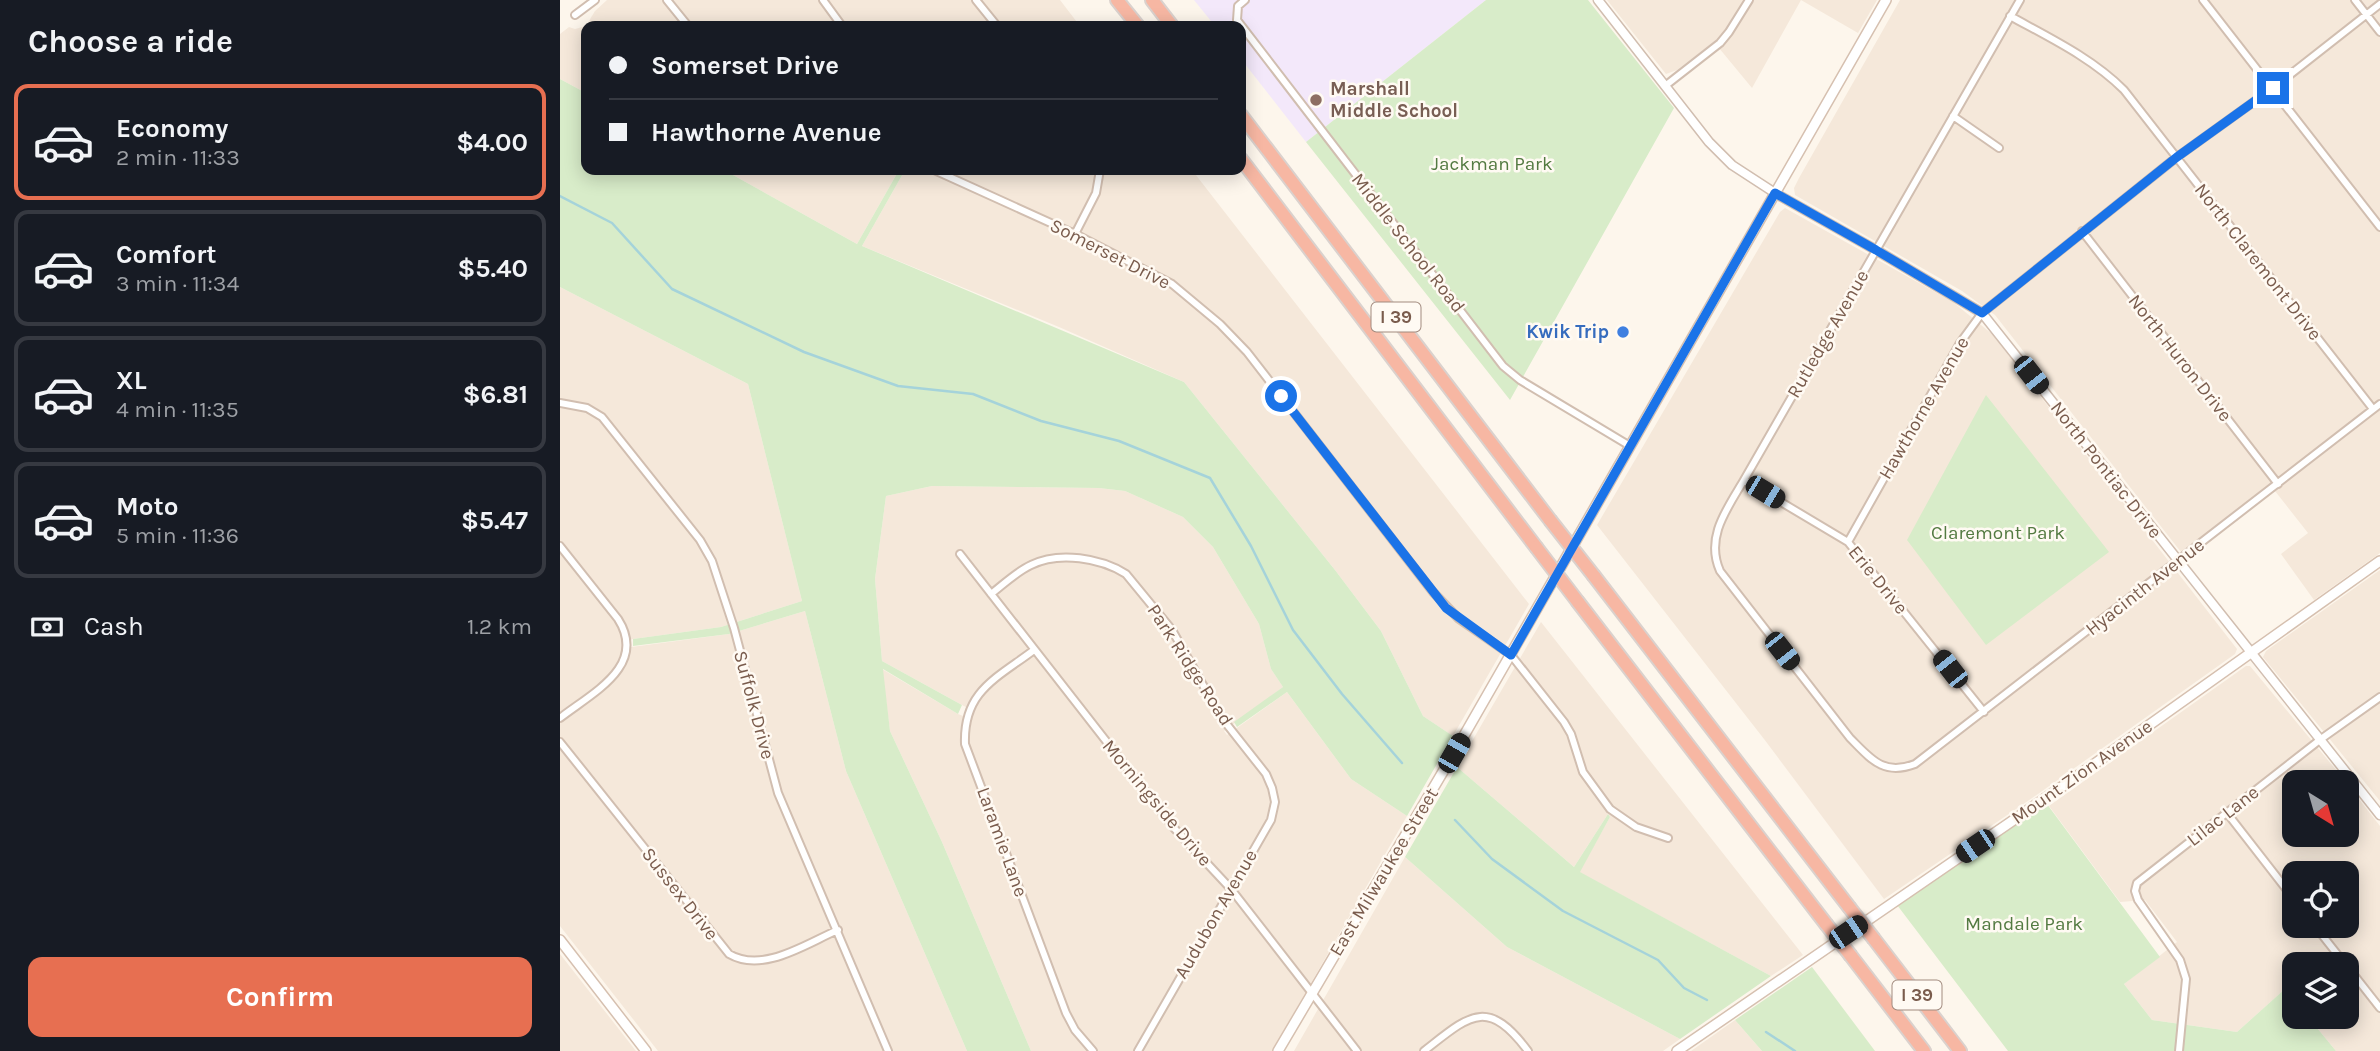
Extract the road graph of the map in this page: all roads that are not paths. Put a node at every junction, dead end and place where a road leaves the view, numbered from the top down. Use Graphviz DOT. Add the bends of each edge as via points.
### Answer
graph roads {
  1 [pos="594,0"];
  2 [pos="667,0"];
  3 [pos="823,0"];
  4 [pos="976,0"];
  5 [pos="1117,0"];
  6 [pos="1152,0"];
  7 [pos="1245,0"];
  8 [pos="1598,0"];
  9 [pos="1749,0"];
  10 [pos="1886,0"];
  11 [pos="2020,0"];
  12 [pos="2203,0"];
  13 [pos="2355,0"];
  14 [pos="2380,4"];
  15 [pos="575,15"];
  16 [pos="2366,15"];
  17 [pos="2010,16"];
  18 [pos="684,21"];
  19 [pos="838,21"];
  20 [pos="993,21"];
  21 [pos="1134,21"];
  22 [pos="1168,21"];
  23 [pos="1238,21"];
  24 [pos="1246,32"];
  25 [pos="2380,32"];
  26 [pos="1665,86"];
  27 [pos="2273,88"];
  28 [pos="1953,116"];
  29 [pos="1246,122"];
  30 [pos="1999,148"];
  31 [pos="2177,157"];
  32 [pos="1246,166"];
  33 [pos="945,175"];
  34 [pos="1099,175"];
  35 [pos="1775,193"];
  36 [pos="2380,227"];
  37 [pos="2082,231"];
  38 [pos="1075,234"];
  39 [pos="1876,250"];
  40 [pos="1982,313"];
  41 [pos="562,403"];
  42 [pos="2380,404"];
  43 [pos="2373,409"];
  44 [pos="1630,446"];
  45 [pos="1744,480"];
  46 [pos="2277,484"];
  47 [pos="1849,542"];
  48 [pos="560,545"];
  49 [pos="960,554"];
  50 [pos="2178,561"];
  51 [pos="2380,561"];
  52 [pos="991,594"];
  53 [pos="1034,650"];
  54 [pos="2251,652"];
  55 [pos="1511,655"];
  56 [pos="2380,697"];
  57 [pos="1984,712"];
  58 [pos="560,718"];
  59 [pos="2321,739"];
  60 [pos="560,742"];
  61 [pos="1907,767"];
  62 [pos="1266,774"];
  63 [pos="2227,813"];
  64 [pos="2380,815"];
  65 [pos="1668,838"];
  66 [pos="2282,884"];
  67 [pos="1231,889"];
  68 [pos="838,930"];
  69 [pos="2325,938"];
  70 [pos="560,940"];
  71 [pos="2336,952"];
  72 [pos="2359,981"];
  73 [pos="1311,993"];
  74 [pos="2380,1008"];
  75 [pos="646,1051"];
  76 [pos="888,1051"];
  77 [pos="1093,1051"];
  78 [pos="1138,1051"];
  79 [pos="1278,1051"];
  80 [pos="1357,1051"];
  81 [pos="1424,1051"];
  82 [pos="1528,1051"];
  83 [pos="1677,1051"];
  84 [pos="1924,1051"];
  85 [pos="1960,1051"];
  86 [pos="2179,1051"];
  1 -- 15 [label="street"];
  2 -- 18 [label="street"];
  3 -- 19 [label="street"];
  4 -- 20 [label="street"];
  5 -- 21 [label="highway"];
  6 -- 22 [label="highway"];
  7 -- 23 [label="street, Middle School Road" via="1238,6"];
  8 -- 26 [label="street, North Pontiac Drive"];
  9 -- 26 [label="street" via="1720,43"];
  10 -- 35 [label="main road, East Milwaukee Street"];
  11 -- 17 [label="street, Rutledge Avenue"];
  12 -- 27 [label="street"];
  13 -- 16 [label="street"];
  14 -- 16 [label="street, Hawthorne Avenue"];
  16 -- 25 [label="street"];
  16 -- 27 [label="street, Hawthorne Avenue"];
  17 -- 28 [label="street, Rutledge Avenue"];
  17 -- 31 [label="street, North Claremont Drive" via="2108,74"];
  24 -- 44 [label="street, Middle School Road" via="1503,366"];
  26 -- 35 [label="street, North Pontiac Drive" via="1732,165"];
  27 -- 31 [label="street, Hawthorne Avenue"];
  27 -- 36 [label="street"];
  28 -- 30 [label="street"];
  28 -- 39 [label="street, Rutledge Avenue"];
  29 -- 85 [label="highway, I 39, bridge"];
  31 -- 37 [label="street, Hawthorne Avenue"];
  31 -- 43 [label="street, North Claremont Drive"];
  32 -- 84 [label="highway, I 39, bridge"];
  33 -- 38 [label="street, Somerset Drive"];
  34 -- 38 [label="street" via="1096,193"];
  35 -- 39 [label="street, North Pontiac Drive"];
  35 -- 44 [label="main road, East Milwaukee Street"];
  37 -- 40 [label="street, Hawthorne Avenue"];
  37 -- 46 [label="street, North Huron Drive"];
  38 -- 55 [label="street, Somerset Drive" via="1172,284 1220,324 1247,352 1440,600"];
  39 -- 40 [label="street, North Pontiac Drive"];
  39 -- 45 [label="street, Rutledge Avenue"];
  40 -- 47 [label="street, Hawthorne Avenue" via="1960,343"];
  40 -- 50 [label="street, North Pontiac Drive"];
  41 -- 68 [label="street, Suffolk Drive" via="587,408 602,417 712,561 778,793"];
  42 -- 43 [label="street, Hyacinth Avenue"];
  43 -- 46 [label="street, Hyacinth Avenue"];
  44 -- 55 [label="main road, East Milwaukee Street"];
  45 -- 47 [label="street, Erie Drive"];
  45 -- 61 [label="street, Rutledge Avenue" via="1719,523 1714,540 1717,564 1850,738 1885,768"];
  46 -- 50 [label="street, Hyacinth Avenue"];
  47 -- 57 [label="street, Erie Drive"];
  48 -- 58 [label="street" via="623,627 627,643 618,671"];
  49 -- 52 [label="street, Morningside Drive"];
  50 -- 54 [label="street, North Pontiac Drive"];
  50 -- 57 [label="street, Hyacinth Avenue"];
  51 -- 54 [label="main road, Mount Zion Avenue"];
  52 -- 53 [label="street, Morningside Drive"];
  52 -- 62 [label="street, Park Ridge Road" via="1027,566 1052,559 1096,561 1126,574 1172,630 1221,717"];
  53 -- 67 [label="street, Morningside Drive" via="1174,828"];
  53 -- 77 [label="street, Laramie Lane" via="975,698 965,725 965,744 1062,1003 1075,1030"];
  54 -- 59 [label="street, North Pontiac Drive"];
  54 -- 83 [label="main road, Mount Zion Avenue"];
  55 -- 65 [label="street, Somerset Drive" via="1564,722 1583,772 1610,809 1636,828"];
  55 -- 73 [label="main road, East Milwaukee Street"];
  56 -- 59 [label="street, Lilac Lane"];
  57 -- 61 [label="street, Hyacinth Avenue"];
  59 -- 63 [label="street, Lilac Lane"];
  59 -- 64 [label="street, North Pontiac Drive"];
  60 -- 68 [label="street, Sussex Drive" via="729,954 752,961 768,959"];
  62 -- 67 [label="street, Audubon Avenue" via="1274,795 1273,814"];
  63 -- 66 [label="street"];
  63 -- 86 [label="street, Lilac Lane" via="2146,874 2136,887 2138,900 2180,960 2186,979"];
  67 -- 73 [label="street, Morningside Drive"];
  67 -- 78 [label="street, Audubon Avenue"];
  68 -- 76 [label="street, Suffolk Drive"];
  69 -- 71 [label="street"];
  70 -- 75 [label="main road"];
  72 -- 74 [label="street"];
  73 -- 79 [label="main road, East Milwaukee Street"];
  73 -- 80 [label="street, Morningside Drive"];
  81 -- 82 [label="street" via="1460,1024 1480,1016 1503,1023"];
}
